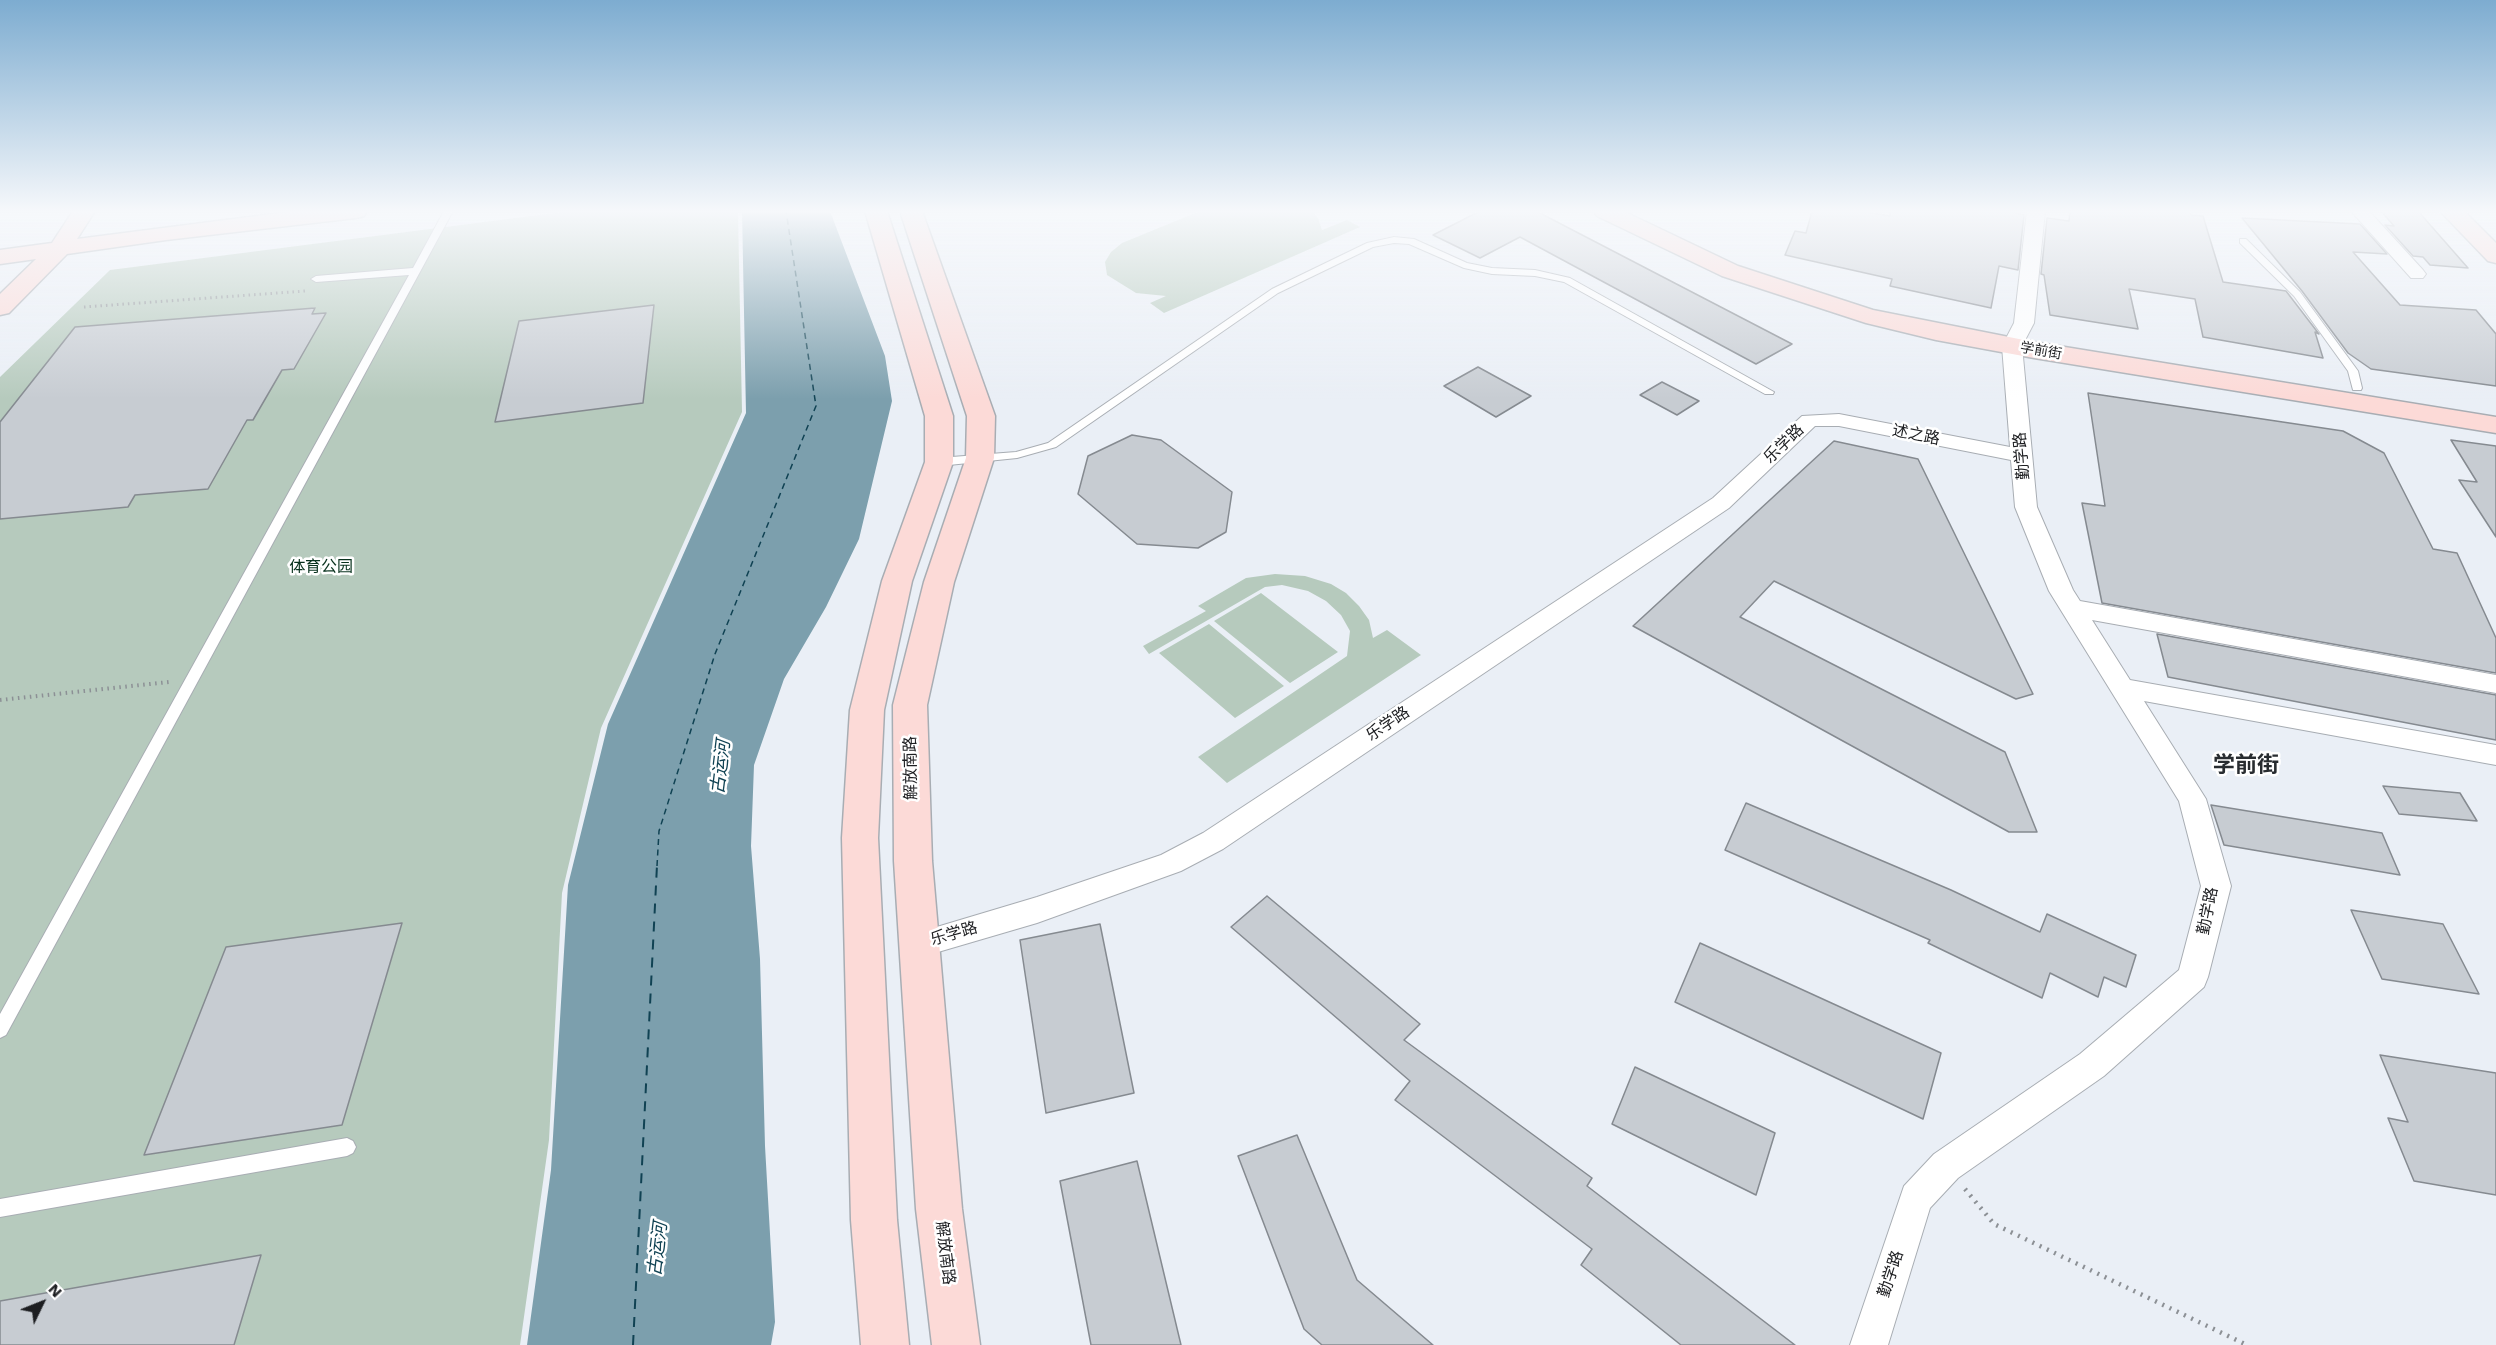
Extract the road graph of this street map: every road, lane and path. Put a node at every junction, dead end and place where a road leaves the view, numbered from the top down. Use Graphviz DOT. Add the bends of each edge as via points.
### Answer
graph roads {
  1 [pos="34,274"];
  2 [pos="382,274"];
  3 [pos="415,274"];
  4 [pos="895,274"];
  5 [pos="932,274"];
  6 [pos="1311,274"];
  7 [pos="1539,274"];
  8 [pos="1738,274"];
  9 [pos="1767,274"];
  10 [pos="2029,274"];
  11 [pos="2276,274"];
  12 [pos="316,279"];
  13 [pos="305,291"];
  14 [pos="84,307"];
  15 [pos="0,308"];
  16 [pos="2014,341"];
  17 [pos="2357,388"];
  18 [pos="1769,392"];
  19 [pos="2496,409"];
  20 [pos="1809,420"];
  21 [pos="2496,425"];
  22 [pos="2022,456"];
  23 [pos="980,458"];
  24 [pos="939,462"];
  25 [pos="2072,608"];
  26 [pos="193,679"];
  27 [pos="2496,684"];
  28 [pos="2122,688"];
  29 [pos="0,700"];
  30 [pos="2496,755"];
  31 [pos="921,944"];
  32 [pos="0,1030"];
  33 [pos="347,1147"];
  34 [pos="1946,1166"];
  35 [pos="0,1208"];
  36 [pos="885,1345"];
  37 [pos="956,1345"];
  38 [pos="1869,1345"];
  39 [pos="2247,1345"];
  1 -- 15 [label="main road"];
  2 -- 12 [label="lane"];
  3 -- 26 [label="lane"];
  4 -- 24 [label="main road" via="939,416"];
  5 -- 23 [label="main road, 解放南路" via="981,416"];
  6 -- 23 [label="lane" via="1275,291 1052,445 1017,455"];
  7 -- 18 [label="lane" via="1567,280"];
  8 -- 16 [label="main road, 学前街" via="1878,319"];
  9 -- 16 [label="main road, 学前街" via="1864,305"];
  10 -- 16 [label="street" via="2024,323"];
  11 -- 17 [label="lane" via="2297,294 2353,371"];
  13 -- 14 [label="path"];
  16 -- 17 [label="main road, 学前街"];
  16 -- 21 [label="main road, 学前街"];
  16 -- 22 [label="street, 勤学路"];
  17 -- 19 [label="main road, 学前街"];
  20 -- 22 [label="street, 述之路" via="1839,420"];
  20 -- 31 [label="street, 乐学路" via="1721,503 1213,841 1171,862 1037,910"];
  22 -- 25 [label="street, 勤学路" via="2026,507"];
  23 -- 24 [label="lane"];
  23 -- 31 [label="main road, 解放南路" via="939,582 910,705 913,861"];
  24 -- 36 [label="main road" via="897,581 867,710 860,838 874,1220"];
  25 -- 27 [label="street"];
  25 -- 28 [label="street, 勤学路"];
  26 -- 29 [label="path"];
  26 -- 32 [label="lane"];
  28 -- 30 [label="street"];
  28 -- 34 [label="street, 勤学路" via="2192,799 2216,886 2193,977 2092,1065"];
  31 -- 37 [label="main road, 解放南路" via="939,1209"];
  33 -- 35 [label="lane"];
  34 -- 38 [label="street, 勤学路" via="1916,1198"];
  34 -- 39 [label="path" via="1994,1224"];
}
